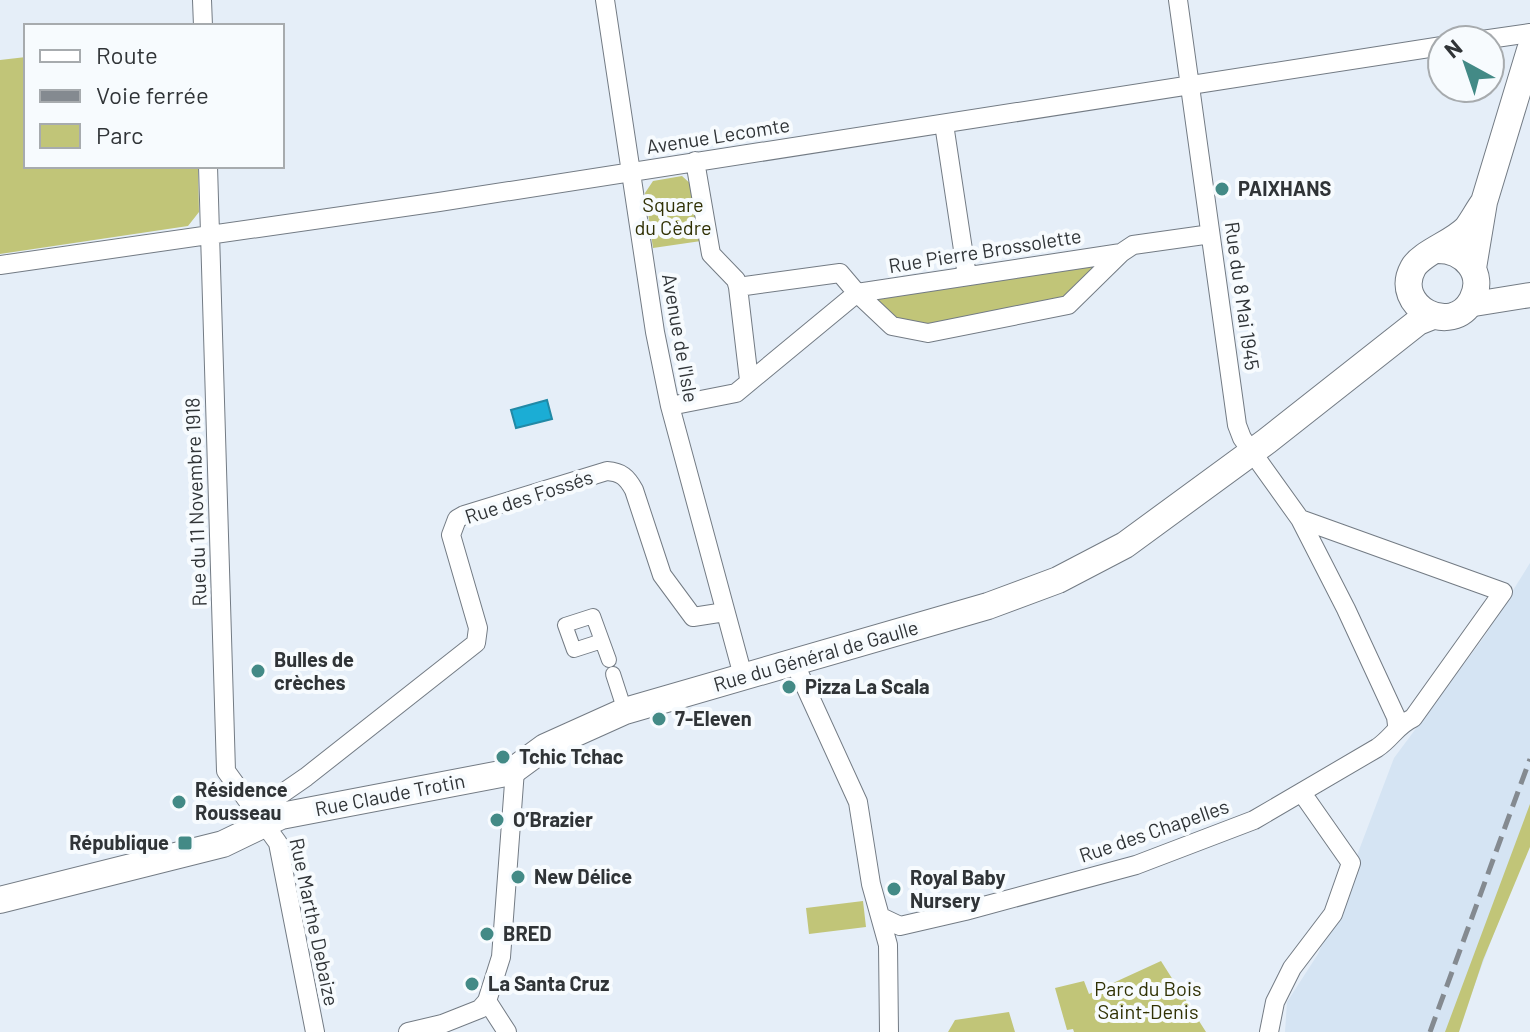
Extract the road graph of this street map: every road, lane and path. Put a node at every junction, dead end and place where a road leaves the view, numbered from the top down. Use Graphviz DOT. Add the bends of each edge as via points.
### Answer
graph roads {
  1 [pos="202,0"];
  2 [pos="605,0"];
  3 [pos="1178,0"];
  4 [pos="203,24"];
  5 [pos="1530,33"];
  6 [pos="1506,36"];
  7 [pos="1426,48"];
  8 [pos="1530,50"];
  9 [pos="1191,85"];
  10 [pos="944,124"];
  11 [pos="695,161"];
  12 [pos="208,168"];
  13 [pos="630,172"];
  14 [pos="1484,202"];
  15 [pos="1204,235"];
  16 [pos="210,236"];
  17 [pos="1438,250"];
  18 [pos="1121,253"];
  19 [pos="0,265"];
  20 [pos="1474,272"];
  21 [pos="967,276"];
  22 [pos="738,287"];
  23 [pos="1409,291"];
  24 [pos="857,293"];
  25 [pos="1522,295"];
  26 [pos="1468,305"];
  27 [pos="1433,316"];
  28 [pos="1377,356"];
  29 [pos="749,380"];
  30 [pos="670,406"];
  31 [pos="1252,452"];
  32 [pos="1300,519"];
  33 [pos="725,612"];
  34 [pos="602,641"];
  35 [pos="794,662"];
  36 [pos="743,676"];
  37 [pos="625,711"];
  38 [pos="1397,725"];
  39 [pos="515,770"];
  40 [pos="306,777"];
  41 [pos="1302,793"];
  42 [pos="316,809"];
  43 [pos="258,814"];
  44 [pos="0,900"];
  45 [pos="881,917"];
  46 [pos="900,926"];
  47 [pos="888,945"];
  48 [pos="487,1001"];
  49 [pos="315,1032"];
  50 [pos="408,1032"];
  51 [pos="507,1032"];
  52 [pos="889,1032"];
  53 [pos="1269,1032"];
  1 -- 4 [label="street"];
  2 -- 13 [label="street, Avenue de l'Isle"];
  3 -- 9 [label="street, Rue du 8 Mai 1945"];
  5 -- 6 [label="street"];
  7 -- 9 [label="street, Avenue Lecomte"];
  8 -- 14 [label="main road"];
  9 -- 10 [label="street, Avenue Lecomte"];
  9 -- 31 [label="street, Rue du 8 Mai 1945" via="1237,425"];
  10 -- 11 [label="street, Avenue Lecomte"];
  10 -- 21 [label="street"];
  11 -- 13 [label="street, Avenue Lecomte"];
  11 -- 22 [label="street" via="711,254"];
  12 -- 16 [label="street, Rue du 11 Novembre 1918"];
  13 -- 16 [label="street, Avenue Lecomte"];
  13 -- 30 [label="street, Avenue de l'Isle"];
  14 -- 17 [label="main road" via="1466,228"];
  14 -- 20 [label="main road"];
  15 -- 18 [label="street, Rue Pierre Brossolette" via="1133,245"];
  16 -- 19 [label="street, Avenue Lecomte"];
  16 -- 43 [label="street, Rue du 11 Novembre 1918" via="226,771"];
  17 -- 20 [label="main road" via="1458,253"];
  17 -- 23 [label="main road" via="1418,260"];
  18 -- 21 [label="street, Rue Pierre Brossolette"];
  18 -- 24 [label="street, Rue Pierre Brossolette" via="1068,305 928,333 892,326"];
  20 -- 25 [label="street"];
  20 -- 26 [label="main road" via="1474,297"];
  21 -- 24 [label="street, Rue Pierre Brossolette"];
  22 -- 24 [label="street" via="840,273"];
  22 -- 29 [label="street"];
  23 -- 27 [label="main road" via="1418,307"];
  23 -- 28 [label="main road, Rue du Général de Gaulle" via="1397,326"];
  24 -- 29 [label="street"];
  25 -- 26 [label="street"];
  26 -- 27 [label="main road" via="1452,316"];
  27 -- 28 [label="main road, Rue du Général de Gaulle"];
  28 -- 31 [label="main road, Rue du Général de Gaulle"];
  29 -- 30 [label="street" via="736,393"];
  30 -- 33 [label="street, Avenue de l'Isle"];
  31 -- 32 [label="street"];
  31 -- 35 [label="main road, Rue du Général de Gaulle" via="1125,545 1083,569 988,606"];
  32 -- 38 [label="street"];
  32 -- 38 [label="street, Rue des Chapelles" via="1503,592 1413,718"];
  33 -- 36 [label="street, Avenue de l'Isle"];
  33 -- 40 [label="street, Rue des Fossés" via="693,617 662,575 634,490 618,472 464,515 451,535 478,628 476,643"];
  34 -- 37 [label="street"];
  35 -- 36 [label="main road, Rue du Général de Gaulle"];
  35 -- 45 [label="street" via="858,802"];
  36 -- 37 [label="main road, Rue du Général de Gaulle"];
  37 -- 39 [label="main road, Rue du Général de Gaulle" via="545,747"];
  38 -- 41 [label="street, Rue des Chapelles" via="1387,741"];
  39 -- 42 [label="main road, Rue Claude Trotin"];
  39 -- 48 [label="street" via="501,957"];
  40 -- 42 [label="street"];
  40 -- 43 [label="street, Rue des Fossés"];
  41 -- 46 [label="street, Rue des Chapelles" via="1254,820 1136,865"];
  41 -- 53 [label="street" via="1351,863 1333,914 1292,968 1275,1002"];
  42 -- 43 [label="main road, Rue Claude Trotin"];
  43 -- 44 [label="main road, Rue des Fossés" via="227,843"];
  43 -- 49 [label="street, Rue Marthe Debaize" via="278,843"];
  45 -- 46 [label="street"];
  45 -- 47 [label="street"];
  46 -- 47 [label="street"];
  47 -- 52 [label="street"];
  48 -- 50 [label="street" via="442,1024"];
  48 -- 51 [label="street"];
}
